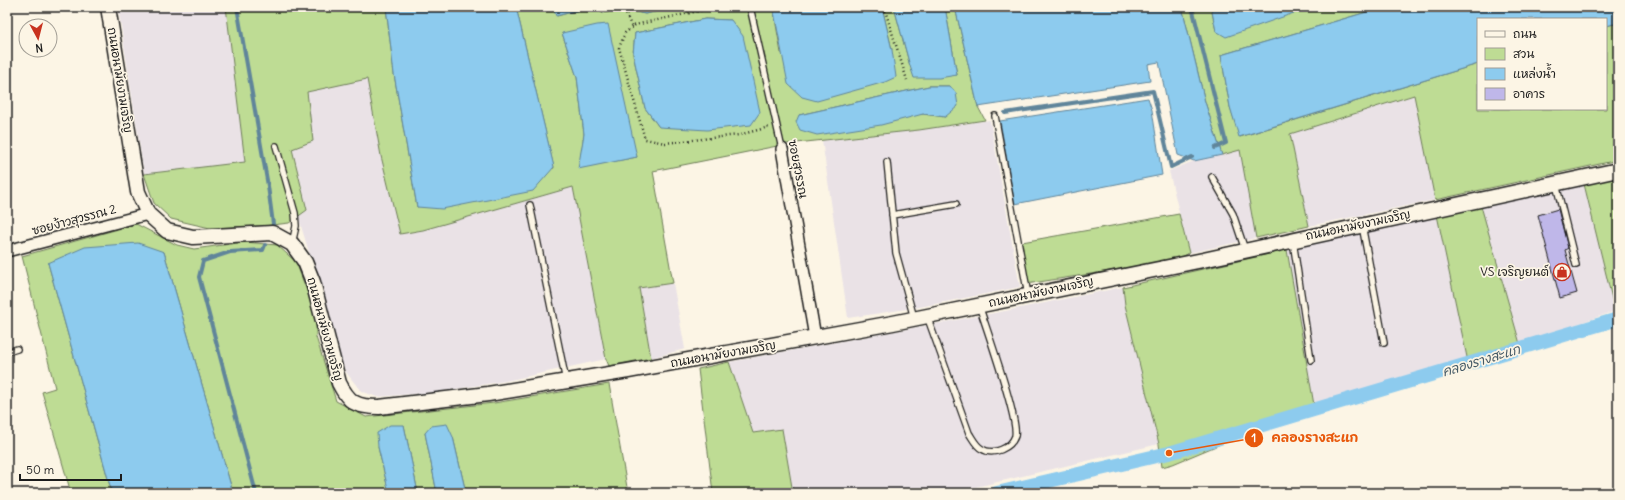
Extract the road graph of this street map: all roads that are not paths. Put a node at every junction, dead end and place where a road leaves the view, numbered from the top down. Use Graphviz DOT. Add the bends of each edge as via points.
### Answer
graph roads {
  1 [pos="108,7"];
  2 [pos="750,7"];
  3 [pos="995,116"];
  4 [pos="276,146"];
  5 [pos="782,149"];
  6 [pos="887,162"];
  7 [pos="1618,170"];
  8 [pos="1212,178"];
  9 [pos="1556,184"];
  10 [pos="956,204"];
  11 [pos="530,205"];
  12 [pos="148,214"];
  13 [pos="892,215"];
  14 [pos="1362,225"];
  15 [pos="1293,239"];
  16 [pos="292,244"];
  17 [pos="1244,250"];
  18 [pos="7,251"];
  19 [pos="1576,266"];
  20 [pos="1028,295"];
  21 [pos="979,305"];
  22 [pos="920,317"];
  23 [pos="815,337"];
  24 [pos="1384,343"];
  25 [pos="18,349"];
  26 [pos="7,352"];
  27 [pos="1311,360"];
  28 [pos="566,381"];
  1 -- 12 [label="street, ถนนอนามัยงามเจริญ" via="138,192"];
  2 -- 5 [label="lane, ซอยสุวรรณ"];
  3 -- 20 [label="lane"];
  4 -- 16 [label="lane" via="295,213 296,226"];
  5 -- 23 [label="street, ซอยสุวรรณ"];
  6 -- 13 [label="lane"];
  7 -- 9 [label="street, ถนนอนามัยงามเจริญ"];
  8 -- 17 [label="lane" via="1233,214"];
  9 -- 14 [label="street, ถนนอนามัยงามเจริญ"];
  9 -- 19 [label="lane"];
  10 -- 13 [label="lane"];
  11 -- 28 [label="lane"];
  12 -- 16 [label="street, ถนนอนามัยงามเจริญ" via="167,231 193,236 272,233"];
  12 -- 18 [label="street, ซอยง้าวสุวรรณ 2"];
  13 -- 22 [label="lane" via="896,253"];
  14 -- 15 [label="street, ถนนอนามัยงามเจริญ"];
  14 -- 24 [label="lane"];
  15 -- 17 [label="street, ถนนอนามัยงามเจริญ"];
  15 -- 27 [label="lane"];
  16 -- 28 [label="street, ถนนอนามัยงามเจริญ" via="305,262 313,282 339,382 345,396 354,403 364,407 379,407 488,394"];
  17 -- 20 [label="street, ถนนอนามัยงามเจริญ"];
  20 -- 21 [label="street, ถนนอนามัยงามเจริญ"];
  21 -- 22 [label="street, ถนนอนามัยงามเจริญ"];
  21 -- 22 [label="lane" via="1014,416 1015,436 1007,448 996,452 983,450 974,443"];
  22 -- 23 [label="street, ถนนอนามัยงามเจริญ"];
  23 -- 28 [label="street, ถนนอนามัยงามเจริญ"];
  25 -- 26 [label="lane"];
}
